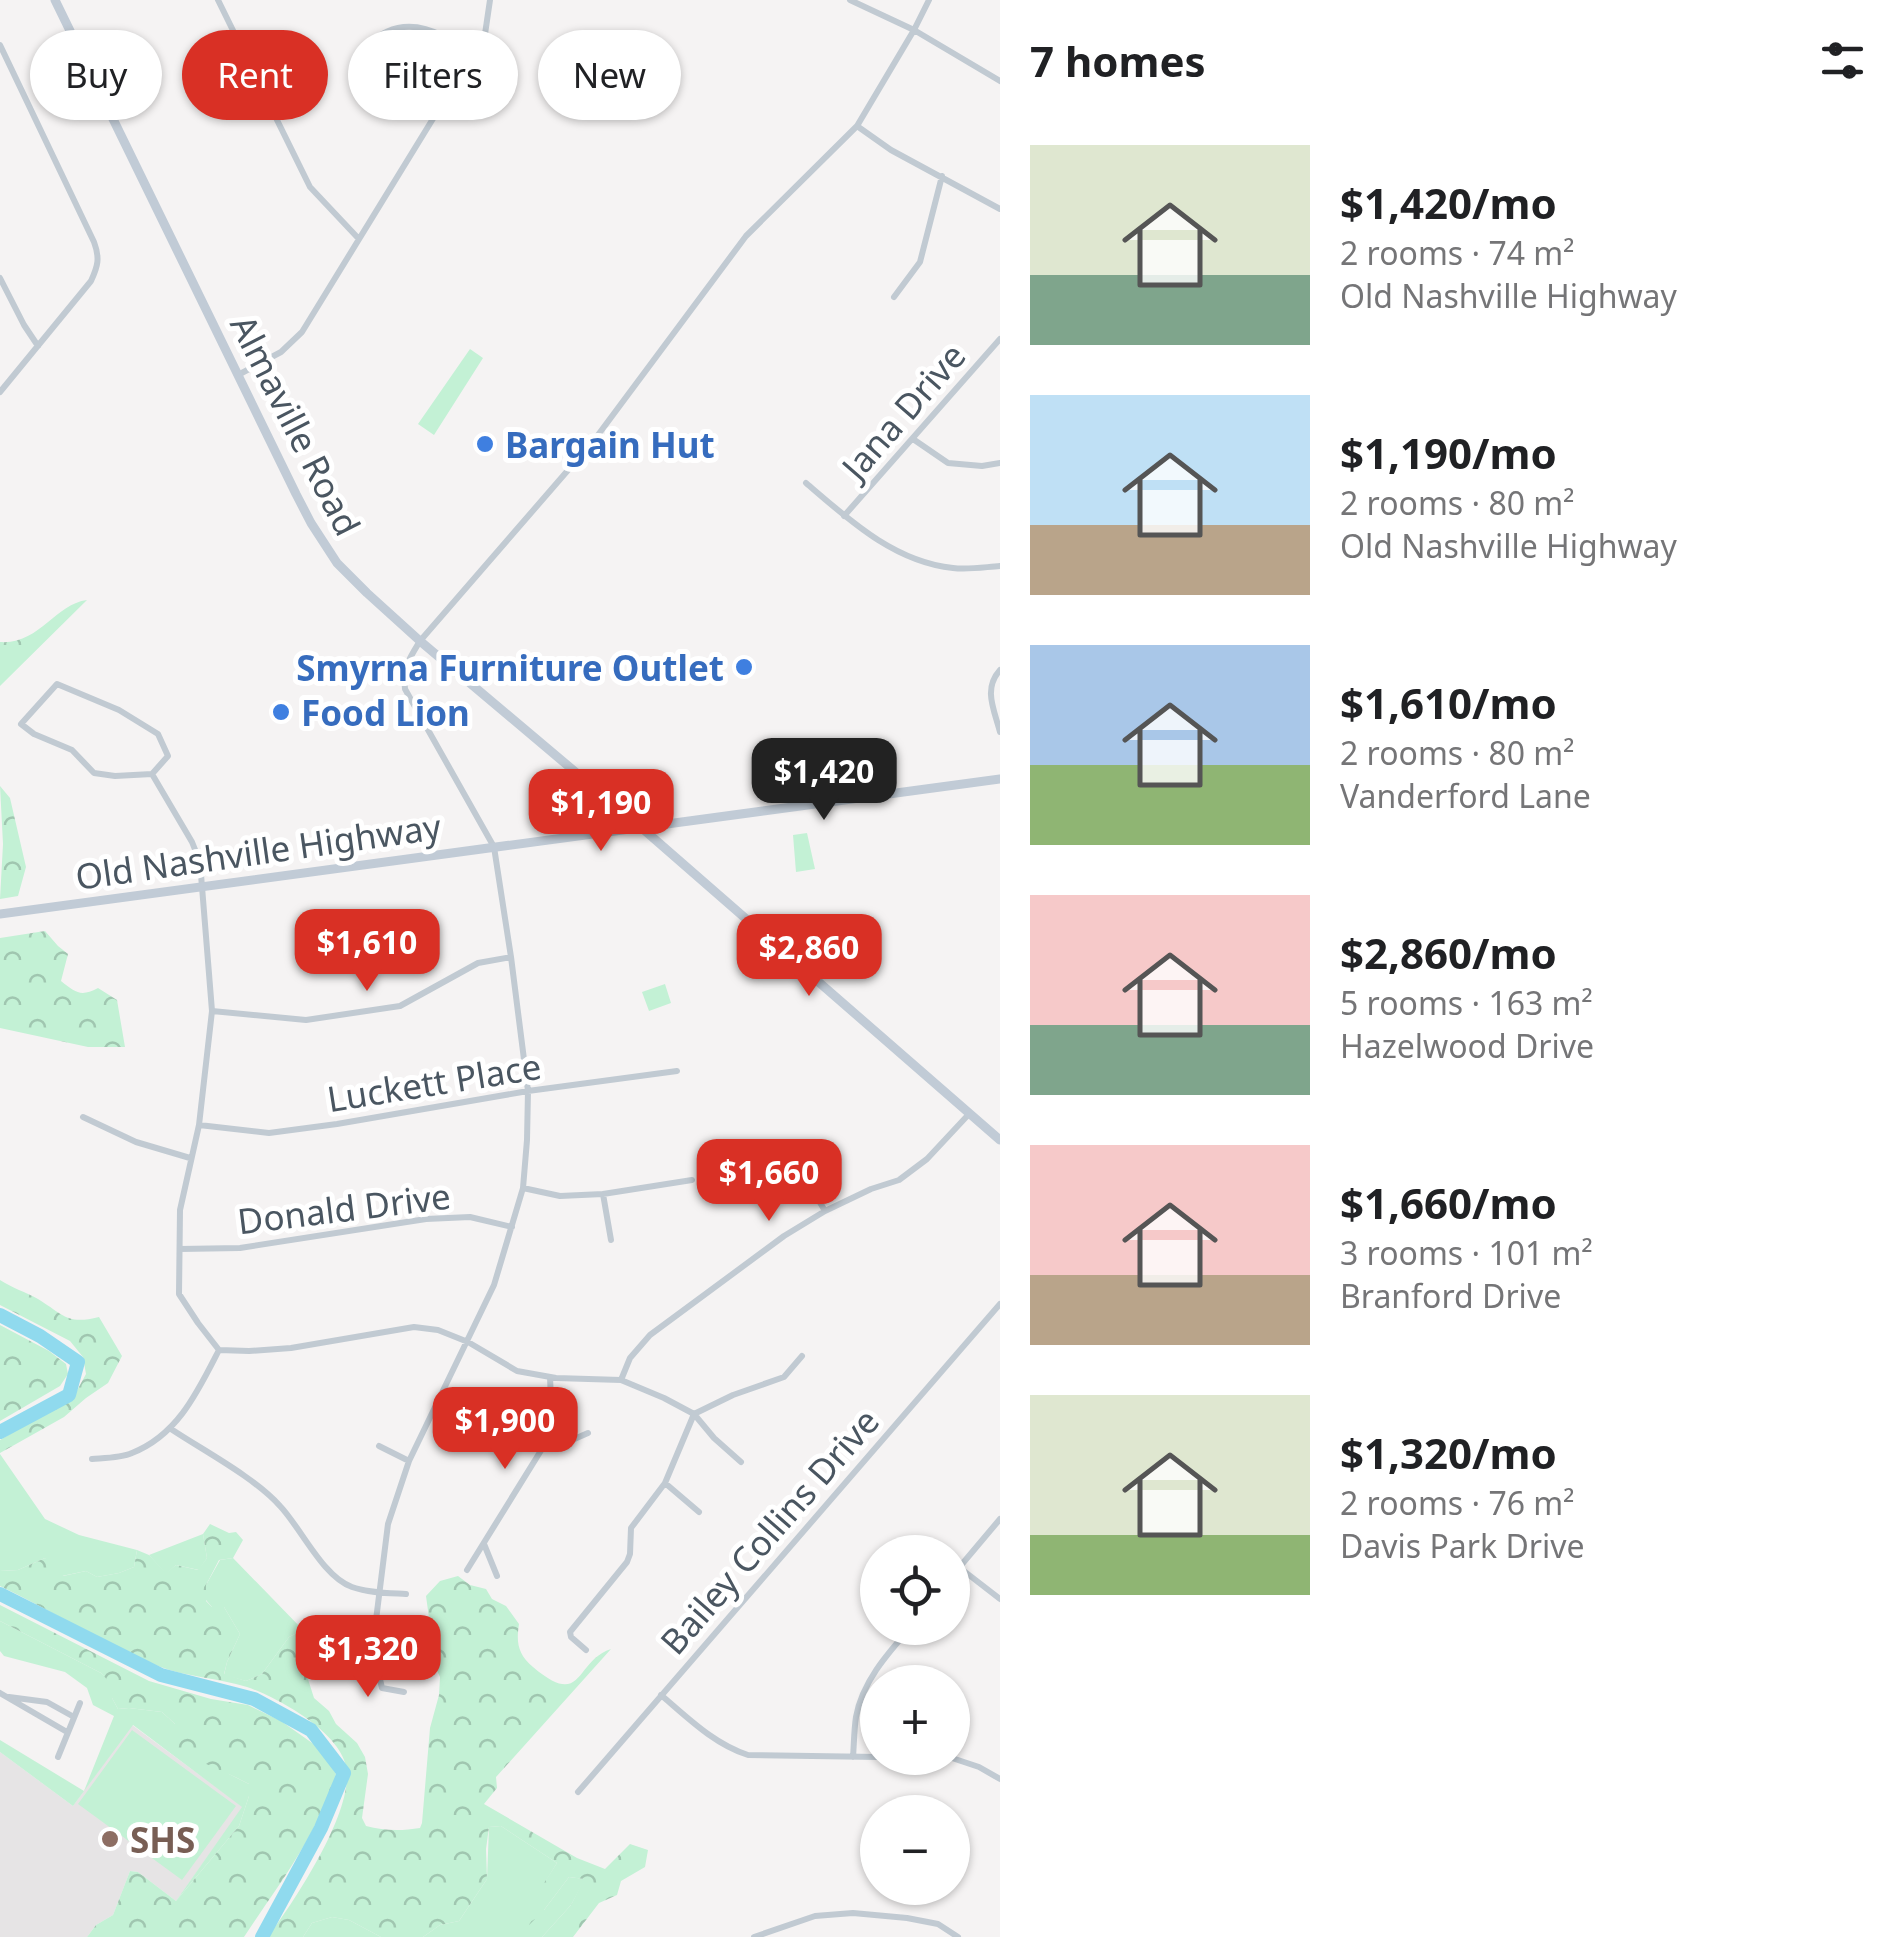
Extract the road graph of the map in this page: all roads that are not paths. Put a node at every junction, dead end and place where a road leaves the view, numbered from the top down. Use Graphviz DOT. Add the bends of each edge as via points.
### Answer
graph roads {
  1 [pos="55,0"];
  2 [pos="218,0"];
  3 [pos="490,0"];
  4 [pos="850,0"];
  5 [pos="929,0"];
  6 [pos="233,30"];
  7 [pos="389,30"];
  8 [pos="422,30"];
  9 [pos="485,30"];
  10 [pos="914,30"];
  11 [pos="0,44"];
  12 [pos="1000,81"];
  13 [pos="277,120"];
  14 [pos="430,120"];
  15 [pos="857,126"];
  16 [pos="942,176"];
  17 [pos="1000,208"];
  18 [pos="358,238"];
  19 [pos="0,278"];
  20 [pos="894,297"];
  21 [pos="1000,339"];
  22 [pos="38,346"];
  23 [pos="238,375"];
  24 [pos="0,392"];
  25 [pos="913,439"];
  26 [pos="1000,463"];
  27 [pos="806,482"];
  28 [pos="844,516"];
  29 [pos="1000,566"];
  30 [pos="420,640"];
  31 [pos="1000,670"];
  32 [pos="1000,732"];
  33 [pos="152,774"];
  34 [pos="1000,779"];
  35 [pos="643,829"];
  36 [pos="494,847"];
  37 [pos="201,885"];
  38 [pos="0,914"];
  39 [pos="511,957"];
  40 [pos="212,1011"];
  41 [pos="678,1070"];
  42 [pos="528,1091"];
  43 [pos="969,1114"];
  44 [pos="84,1117"];
  45 [pos="198,1126"];
  46 [pos="1000,1140"];
  47 [pos="190,1158"];
  48 [pos="802,1172"];
  49 [pos="692,1180"];
  50 [pos="523,1188"];
  51 [pos="604,1194"];
  52 [pos="826,1211"];
  53 [pos="512,1227"];
  54 [pos="611,1240"];
  55 [pos="180,1249"];
  56 [pos="1000,1304"];
  57 [pos="468,1342"];
  58 [pos="220,1350"];
  59 [pos="802,1356"];
  60 [pos="550,1377"];
  61 [pos="621,1380"];
  62 [pos="694,1414"];
  63 [pos="172,1429"];
  64 [pos="588,1433"];
  65 [pos="550,1436"];
  66 [pos="379,1446"];
  67 [pos="92,1460"];
  68 [pos="409,1461"];
  69 [pos="740,1462"];
  70 [pos="665,1483"];
  71 [pos="699,1512"];
  72 [pos="1000,1519"];
  73 [pos="484,1543"];
  74 [pos="970,1556"];
  75 [pos="467,1570"];
  76 [pos="497,1576"];
  77 [pos="970,1576"];
  78 [pos="378,1592"];
  79 [pos="406,1594"];
  80 [pos="1000,1599"];
  81 [pos="897,1645"];
  82 [pos="586,1650"];
  83 [pos="404,1692"];
  84 [pos="3,1695"];
  85 [pos="661,1695"];
  86 [pos="80,1703"];
  87 [pos="74,1717"];
  88 [pos="67,1732"];
  89 [pos="58,1757"];
  90 [pos="853,1757"];
  91 [pos="860,1757"];
  92 [pos="970,1764"];
  93 [pos="1000,1779"];
  94 [pos="578,1792"];
  95 [pos="754,1937"];
  96 [pos="958,1937"];
  1 -- 23 [label="street, Almaville Road"];
  2 -- 6 [label="street"];
  3 -- 9 [label="street"];
  4 -- 10 [label="street"];
  5 -- 10 [label="street"];
  7 -- 8 [label="street"];
  10 -- 12 [label="street"];
  10 -- 15 [label="street"];
  11 -- 22 [label="street" via="98,253 91,281"];
  13 -- 18 [label="street" via="310,187"];
  14 -- 18 [label="street"];
  15 -- 16 [label="street"];
  15 -- 30 [label="street" via="746,236 595,439"];
  16 -- 17 [label="street"];
  16 -- 20 [label="street" via="920,262"];
  18 -- 23 [label="street" via="302,332"];
  19 -- 22 [label="street"];
  21 -- 25 [label="street, Jana Drive"];
  22 -- 24 [label="street"];
  23 -- 30 [label="street, Almaville Road" via="337,563"];
  25 -- 26 [label="street" via="948,463"];
  25 -- 28 [label="street, Jana Drive"];
  27 -- 28 [label="street"];
  28 -- 29 [label="street" via="902,556 953,568"];
  30 -- 35 [label="street, Almaville Road"];
  30 -- 36 [label="street" via="404,673 405,688"];
  31 -- 32 [label="street" via="990,692"];
  33 -- 33 [label="street" via="168,756 158,734 57,684 21,724 72,750 94,772"];
  33 -- 37 [label="street" via="192,842"];
  34 -- 35 [label="street, Old Nashville Highway"];
  35 -- 36 [label="street, Old Nashville Highway"];
  35 -- 43 [label="street, Almaville Road"];
  36 -- 37 [label="street, Old Nashville Highway"];
  36 -- 39 [label="street"];
  37 -- 38 [label="street, Old Nashville Highway"];
  37 -- 40 [label="street"];
  39 -- 40 [label="street" via="478,963 400,1006 306,1020"];
  39 -- 42 [label="street"];
  40 -- 45 [label="street"];
  41 -- 42 [label="street, Luckett Place"];
  42 -- 45 [label="street, Luckett Place" via="269,1133"];
  42 -- 50 [label="street"];
  43 -- 46 [label="street, Almaville Road"];
  43 -- 52 [label="street" via="899,1180"];
  44 -- 47 [label="street"];
  45 -- 47 [label="street"];
  47 -- 55 [label="street"];
  48 -- 52 [label="street"];
  49 -- 51 [label="street"];
  50 -- 51 [label="street" via="560,1196"];
  50 -- 53 [label="street"];
  51 -- 54 [label="street"];
  52 -- 61 [label="street" via="650,1335"];
  53 -- 55 [label="street, Donald Drive" via="470,1218 426,1219 240,1248"];
  53 -- 57 [label="street"];
  55 -- 58 [label="street" via="179,1294"];
  56 -- 85 [label="street, Bailey Collins Drive"];
  57 -- 58 [label="street" via="414,1327 291,1348"];
  57 -- 60 [label="street" via="517,1371"];
  57 -- 68 [label="street"];
  58 -- 63 [label="street"];
  59 -- 62 [label="street" via="784,1377"];
  60 -- 61 [label="street"];
  60 -- 65 [label="street"];
  61 -- 62 [label="street"];
  62 -- 69 [label="street"];
  62 -- 70 [label="street"];
  63 -- 67 [label="street" via="132,1454"];
  63 -- 78 [label="street" via="279,1504 333,1574"];
  64 -- 65 [label="street" via="572,1440"];
  65 -- 73 [label="street"];
  66 -- 68 [label="street"];
  68 -- 78 [label="street" via="388,1524"];
  70 -- 71 [label="street"];
  70 -- 82 [label="street" via="631,1528 627,1562 570,1632"];
  72 -- 74 [label="street"];
  73 -- 75 [label="street"];
  73 -- 76 [label="street"];
  77 -- 80 [label="street"];
  78 -- 79 [label="street"];
  78 -- 83 [label="street" via="374,1636 382,1688"];
  81 -- 90 [label="street" via="856,1714"];
  84 -- 87 [label="street" via="46,1702"];
  84 -- 88 [label="street"];
  85 -- 90 [label="street" via="730,1750"];
  85 -- 94 [label="street, Bailey Collins Drive"];
  86 -- 87 [label="street"];
  87 -- 88 [label="street"];
  88 -- 89 [label="street"];
  90 -- 91 [label="street"];
  92 -- 93 [label="street"];
  95 -- 96 [label="street" via="815,1916 853,1913 938,1924"];
}
